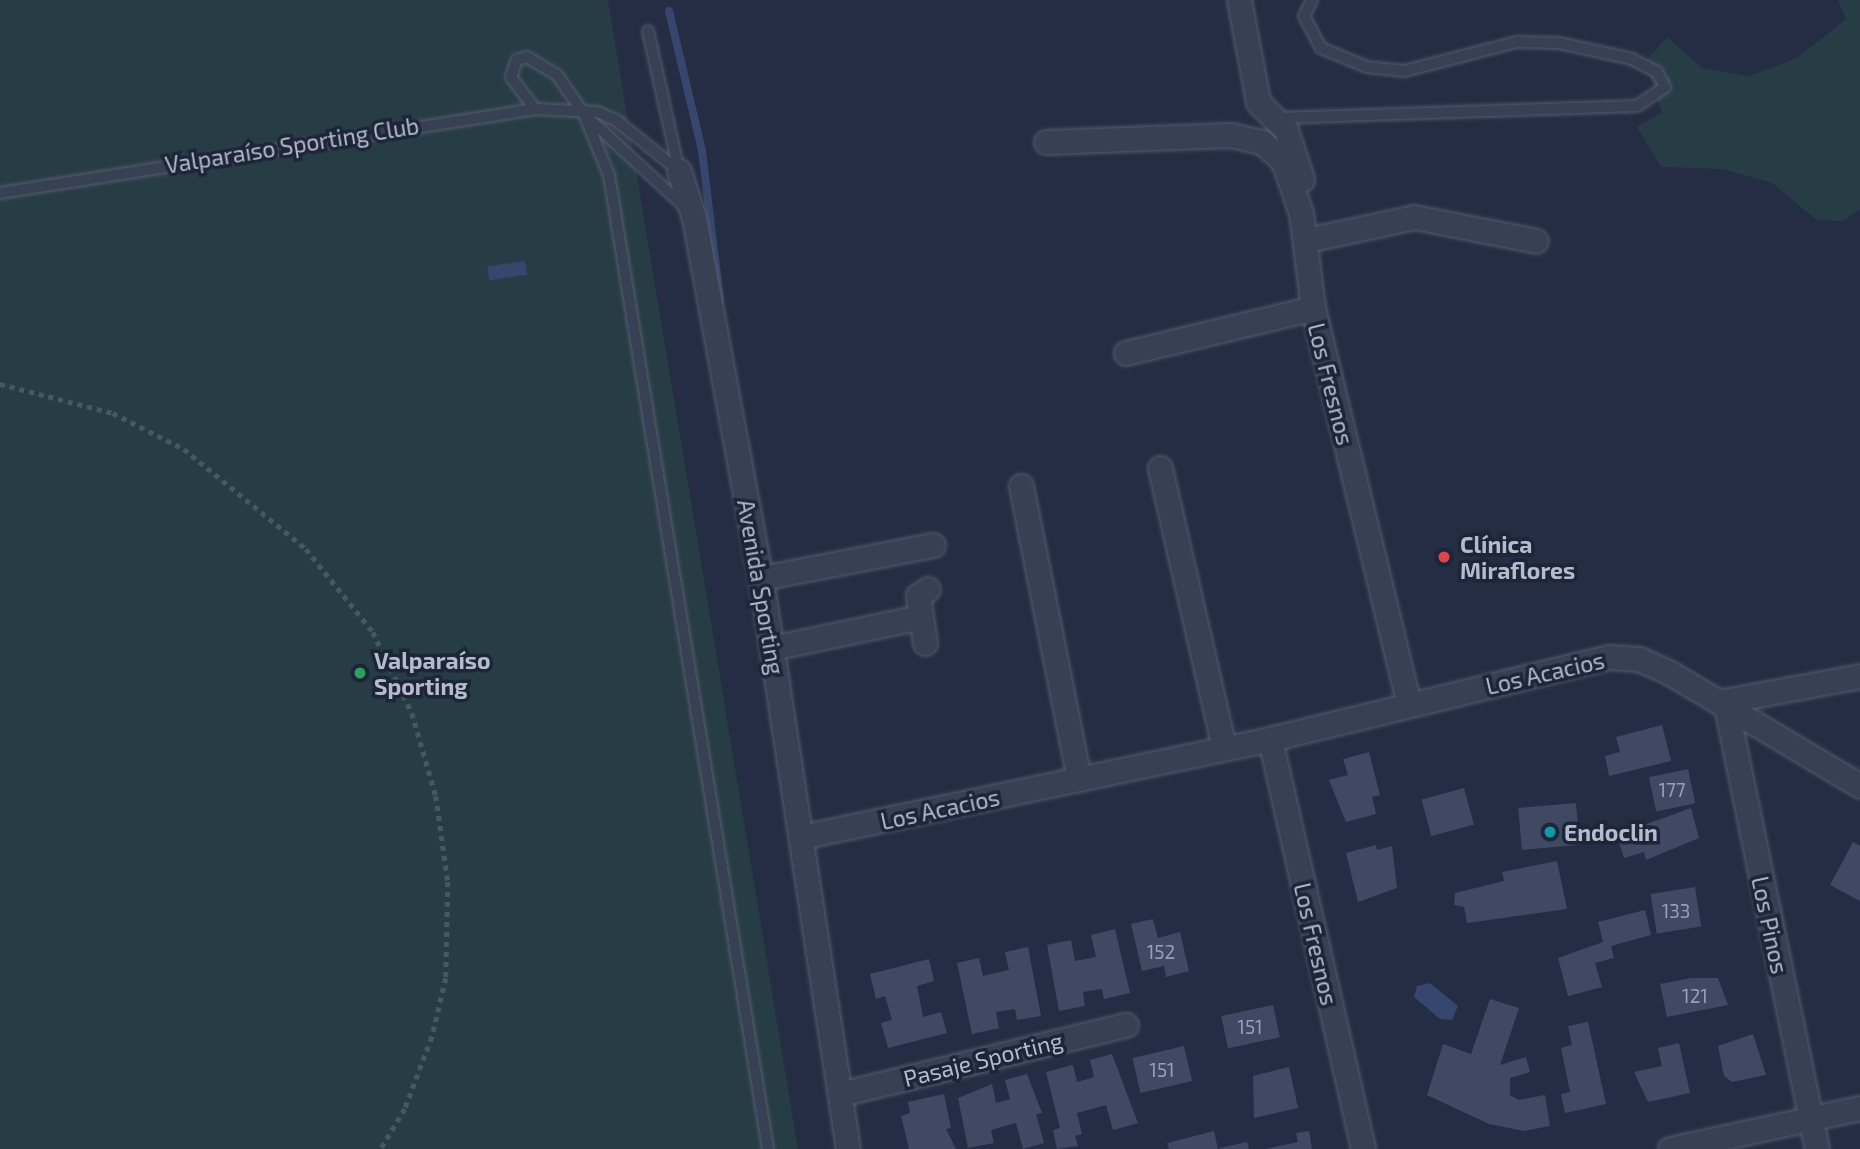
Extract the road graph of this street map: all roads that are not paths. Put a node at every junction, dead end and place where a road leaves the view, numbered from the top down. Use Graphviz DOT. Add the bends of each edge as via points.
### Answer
graph roads {
  1 [pos="1238,0"];
  2 [pos="1312,0"];
  3 [pos="648,31"];
  4 [pos="535,109"];
  5 [pos="584,114"];
  6 [pos="1279,118"];
  7 [pos="1046,142"];
  8 [pos="679,171"];
  9 [pos="0,193"];
  10 [pos="1301,213"];
  11 [pos="694,218"];
  12 [pos="1307,240"];
  13 [pos="1536,241"];
  14 [pos="1313,309"];
  15 [pos="1126,353"];
  16 [pos="1160,468"];
  17 [pos="1021,486"];
  18 [pos="933,545"];
  19 [pos="761,578"];
  20 [pos="928,589"];
  21 [pos="920,617"];
  22 [pos="925,643"];
  23 [pos="772,648"];
  24 [pos="1860,676"];
  25 [pos="1724,701"];
  26 [pos="1409,705"];
  27 [pos="1270,739"];
  28 [pos="1224,748"];
  29 [pos="1079,779"];
  30 [pos="1860,786"];
  31 [pos="802,837"];
  32 [pos="1126,1025"];
  33 [pos="840,1094"];
  34 [pos="1860,1108"];
  35 [pos="1811,1119"];
  36 [pos="768,1149"];
  37 [pos="848,1149"];
  38 [pos="1363,1149"];
  39 [pos="1670,1149"];
  40 [pos="1817,1149"];
  1 -- 6 [label="street" via="1258,102"];
  2 -- 6 [label="lane" via="1304,16 1321,48 1367,68 1404,71 1517,42 1559,43 1632,59 1657,72 1665,87 1637,106"];
  3 -- 8 [label="lane, Avenida Sporting"];
  4 -- 5 [label="lane, Valparaíso Sporting Club"];
  4 -- 5 [label="lane" via="510,77 517,60 527,57 557,75"];
  4 -- 9 [label="lane, Valparaíso Sporting Club"];
  5 -- 8 [label="lane, Valparaíso Sporting Club" via="616,120"];
  5 -- 11 [label="lane"];
  5 -- 36 [label="lane" via="609,175"];
  6 -- 10 [label="street" via="1302,169"];
  7 -- 10 [label="street, Los Fresnos" via="1248,137 1283,161"];
  8 -- 11 [label="street, Avenida Sporting"];
  10 -- 12 [label="street, Los Fresnos"];
  11 -- 19 [label="street, Avenida Sporting"];
  12 -- 13 [label="street" via="1414,217"];
  12 -- 14 [label="street, Los Fresnos"];
  14 -- 15 [label="street, Los Fresnos"];
  14 -- 26 [label="street, Los Fresnos"];
  16 -- 28 [label="street"];
  17 -- 29 [label="street"];
  18 -- 19 [label="street"];
  19 -- 23 [label="street, Avenida Sporting"];
  20 -- 21 [label="street" via="918,596"];
  21 -- 22 [label="street"];
  21 -- 23 [label="street"];
  23 -- 31 [label="street, Avenida Sporting"];
  24 -- 25 [label="street"];
  25 -- 26 [label="street, Los Acacios" via="1639,659 1609,657"];
  25 -- 30 [label="street, Los Acacios"];
  25 -- 35 [label="street, Los Pinos"];
  26 -- 27 [label="street, Los Acacios"];
  27 -- 28 [label="street, Los Acacios"];
  27 -- 38 [label="street, Los Fresnos"];
  28 -- 29 [label="street, Los Acacios"];
  29 -- 31 [label="street, Los Acacios"];
  31 -- 33 [label="street, Avenida Sporting"];
  32 -- 33 [label="street, Pasaje Sporting"];
  33 -- 37 [label="street, Avenida Sporting"];
  34 -- 35 [label="street"];
  35 -- 39 [label="street"];
  35 -- 40 [label="street, Los Pinos"];
}
